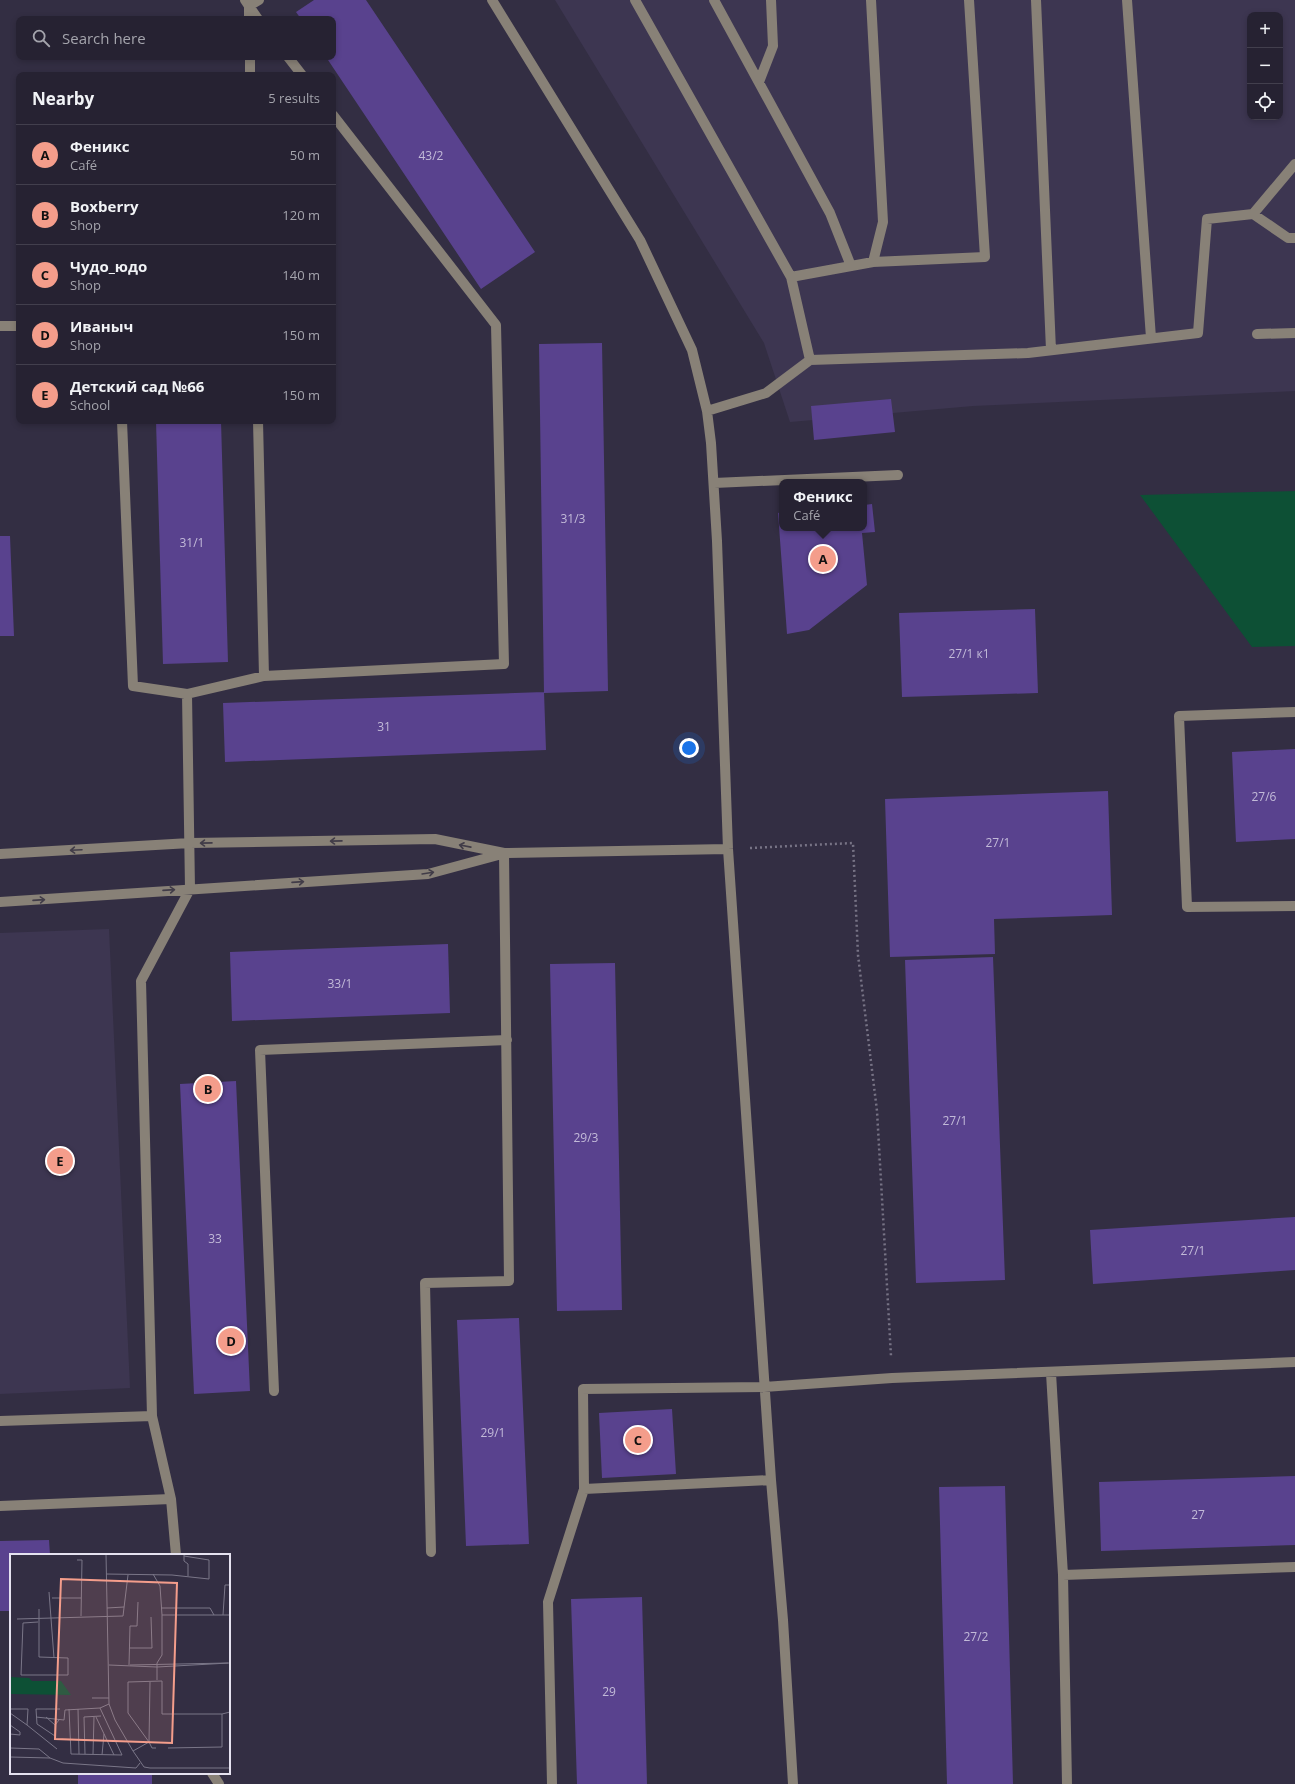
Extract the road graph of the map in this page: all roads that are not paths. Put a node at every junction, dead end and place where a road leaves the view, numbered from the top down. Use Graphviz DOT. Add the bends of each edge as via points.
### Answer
graph roads {
  1 [pos="259,0"];
  2 [pos="492,0"];
  3 [pos="635,0"];
  4 [pos="714,0"];
  5 [pos="771,0"];
  6 [pos="871,0"];
  7 [pos="969,0"];
  8 [pos="1036,0"];
  9 [pos="1127,0"];
  10 [pos="247,3"];
  11 [pos="249,16"];
  12 [pos="256,16"];
  13 [pos="250,60"];
  14 [pos="290,60"];
  15 [pos="250,72"];
  16 [pos="300,72"];
  17 [pos="759,82"];
  18 [pos="336,119"];
  19 [pos="1295,164"];
  20 [pos="1253,214"];
  21 [pos="1295,238"];
  22 [pos="872,262"];
  23 [pos="851,266"];
  24 [pos="791,277"];
  25 [pos="0,326"];
  26 [pos="16,326"];
  27 [pos="1295,333"];
  28 [pos="1257,334"];
  29 [pos="1151,338"];
  30 [pos="1051,350"];
  31 [pos="810,360"];
  32 [pos="707,411"];
  33 [pos="122,424"];
  34 [pos="258,424"];
  35 [pos="898,475"];
  36 [pos="806,479"];
  37 [pos="779,480"];
  38 [pos="714,483"];
  39 [pos="264,676"];
  40 [pos="187,694"];
  41 [pos="1295,712"];
  42 [pos="190,843"];
  43 [pos="728,849"];
  44 [pos="504,853"];
  45 [pos="0,854"];
  46 [pos="190,889"];
  47 [pos="0,902"];
  48 [pos="1295,906"];
  49 [pos="507,1040"];
  50 [pos="1295,1362"];
  51 [pos="1051,1372"];
  52 [pos="764,1387"];
  53 [pos="274,1391"];
  54 [pos="152,1416"];
  55 [pos="0,1421"];
  56 [pos="771,1480"];
  57 [pos="584,1489"];
  58 [pos="171,1499"];
  59 [pos="0,1506"];
  60 [pos="432,1552"];
  61 [pos="176,1554"];
  62 [pos="1295,1567"];
  63 [pos="1063,1576"];
  64 [pos="213,1774"];
  65 [pos="219,1784"];
  66 [pos="552,1784"];
  67 [pos="793,1784"];
  68 [pos="1067,1784"];
  1 -- 10 [label="street"];
  2 -- 32 [label="street" via="640,240 692,350"];
  3 -- 24 [label="street"];
  4 -- 17 [label="street"];
  5 -- 17 [label="street" via="772,46"];
  6 -- 22 [label="street" via="883,222"];
  7 -- 22 [label="street" via="985,257"];
  8 -- 30 [label="street"];
  9 -- 29 [label="street"];
  10 -- 11 [label="street"];
  10 -- 12 [label="street"];
  13 -- 15 [label="street"];
  14 -- 16 [label="street"];
  17 -- 23 [label="street" via="830,213"];
  18 -- 39 [label="street" via="496,324 504,664"];
  19 -- 20 [label="street"];
  20 -- 21 [label="street" via="1288,238"];
  20 -- 29 [label="street" via="1207,219 1198,333"];
  22 -- 23 [label="street"];
  23 -- 24 [label="street"];
  24 -- 31 [label="street"];
  25 -- 26 [label="street"];
  27 -- 28 [label="street"];
  29 -- 30 [label="street"];
  30 -- 31 [label="street" via="1028,353"];
  31 -- 32 [label="street" via="766,393"];
  32 -- 38 [label="street"];
  33 -- 40 [label="street" via="133,686"];
  34 -- 39 [label="street"];
  35 -- 36 [label="street"];
  37 -- 38 [label="street"];
  38 -- 43 [label="street"];
  39 -- 40 [label="street"];
  40 -- 42 [label="street"];
  41 -- 48 [label="street" via="1179,716 1187,907"];
  44 -- 42 [label="street, one-way" via="435,839"];
  42 -- 45 [label="street, one-way"];
  42 -- 46 [label="street"];
  43 -- 44 [label="street"];
  43 -- 52 [label="street"];
  46 -- 44 [label="street, one-way" via="428,874"];
  44 -- 49 [label="street"];
  47 -- 46 [label="street, one-way"];
  46 -- 54 [label="street" via="141,981"];
  49 -- 53 [label="street" via="260,1050"];
  49 -- 60 [label="street" via="509,1280 425,1284"];
  50 -- 51 [label="street"];
  51 -- 52 [label="street" via="892,1378"];
  51 -- 63 [label="street"];
  52 -- 56 [label="street"];
  52 -- 57 [label="street" via="583,1389"];
  54 -- 55 [label="street"];
  54 -- 58 [label="street"];
  56 -- 57 [label="street"];
  56 -- 67 [label="street"];
  57 -- 66 [label="street" via="548,1602"];
  58 -- 59 [label="street"];
  58 -- 61 [label="street"];
  62 -- 63 [label="street"];
  63 -- 68 [label="street"];
  64 -- 65 [label="street"];
}
